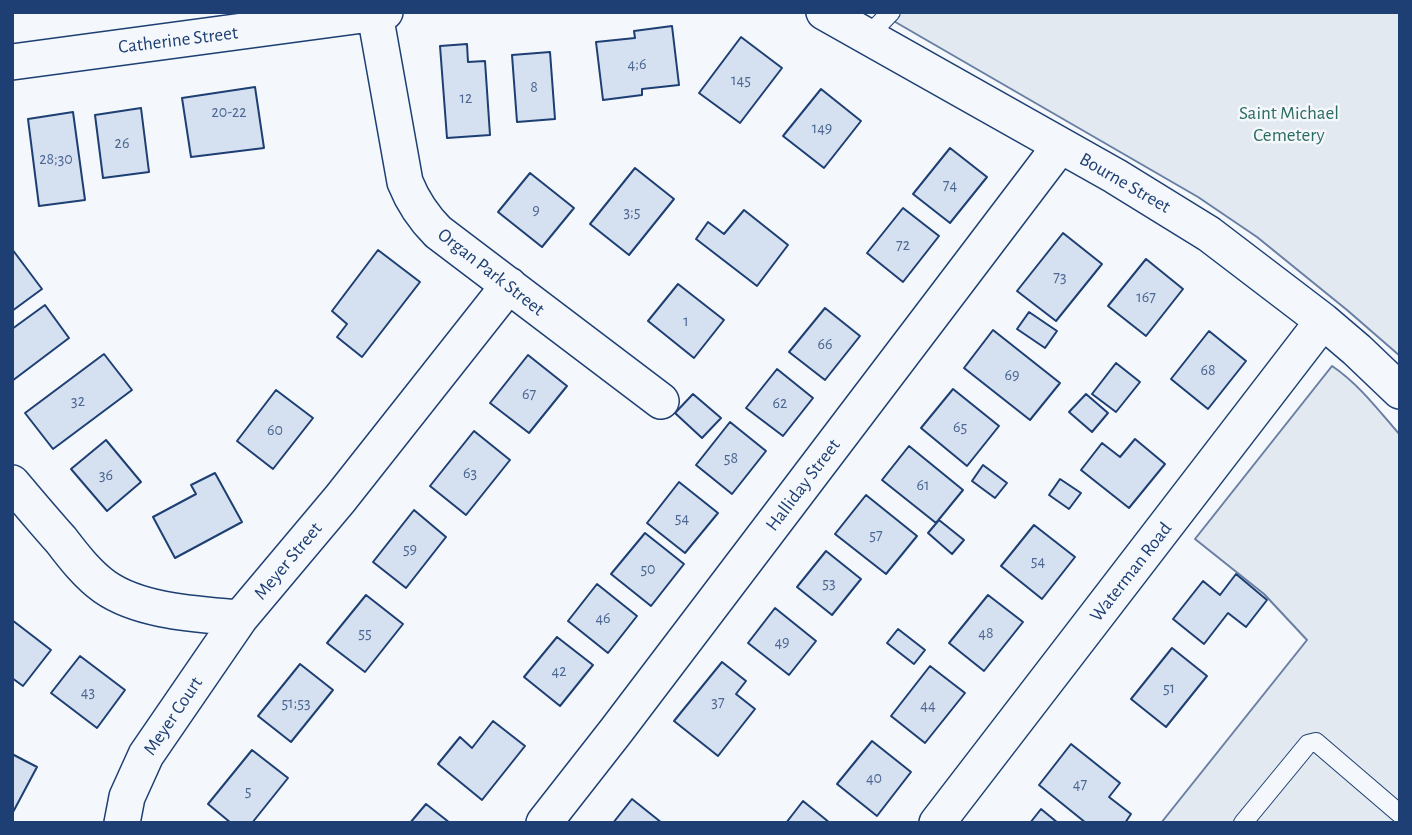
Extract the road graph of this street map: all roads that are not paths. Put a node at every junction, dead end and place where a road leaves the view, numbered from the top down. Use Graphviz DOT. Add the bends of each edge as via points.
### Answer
graph roads {
  1 [pos="824,12"];
  2 [pos="891,12"];
  3 [pos="380,13"];
  4 [pos="867,37"];
  5 [pos="12,62"];
  6 [pos="1059,146"];
  7 [pos="509,285"];
  8 [pos="1323,321"];
  9 [pos="1400,391"];
  10 [pos="661,401"];
  11 [pos="12,483"];
  12 [pos="240,618"];
  13 [pos="1400,814"];
  14 [pos="122,823"];
  15 [pos="544,823"];
  16 [pos="937,823"];
  17 [pos="1243,823"];
  1 -- 4 [label="street, Bourne Street"];
  2 -- 4 [label="lane"];
  3 -- 5 [label="street, Catherine Street"];
  3 -- 7 [label="street, Organ Park Street" via="401,163 412,201 438,232"];
  4 -- 6 [label="street, Bourne Street"];
  6 -- 8 [label="street, Bourne Street" via="1209,234"];
  6 -- 15 [label="street, Halliday Street"];
  7 -- 10 [label="street, Organ Park Street"];
  7 -- 12 [label="street, Meyer Street"];
  8 -- 9 [label="street, Bourne Street"];
  8 -- 16 [label="street, Waterman Road"];
  11 -- 12 [label="street, Meyer Street" via="105,587 144,604"];
  12 -- 14 [label="street, Meyer Court" via="146,755 127,797"];
  13 -- 17 [label="lane" via="1316,743 1308,744"];
}
